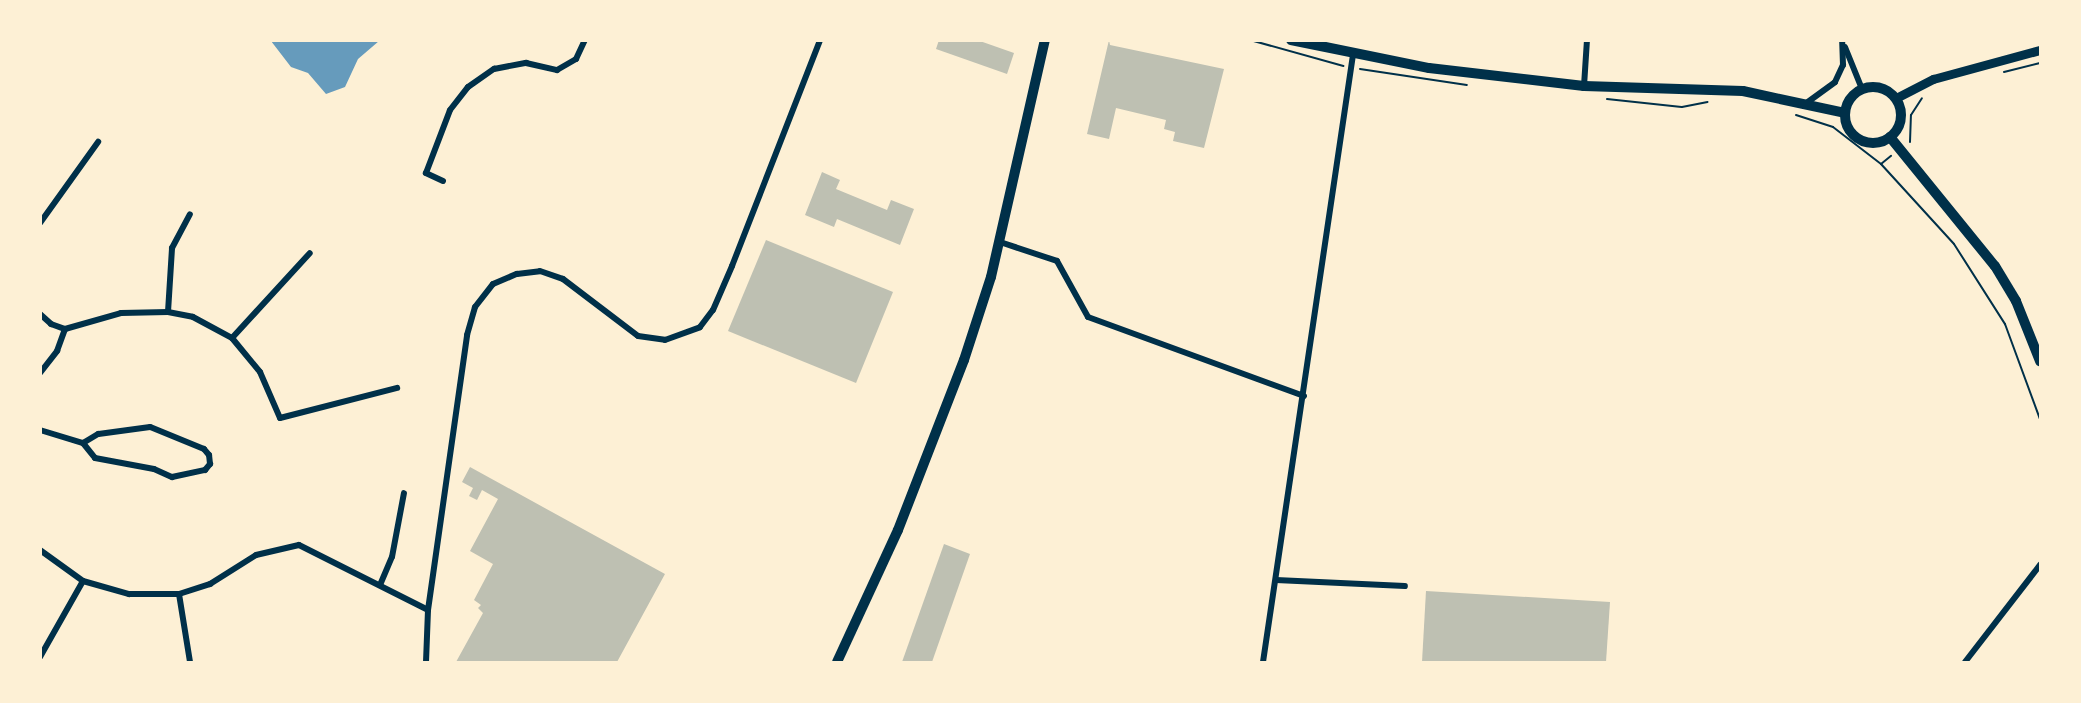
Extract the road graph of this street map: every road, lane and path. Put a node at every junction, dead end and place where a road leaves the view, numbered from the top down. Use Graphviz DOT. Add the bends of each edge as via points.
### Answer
graph roads {
  1 [pos="585,40"];
  2 [pos="819,40"];
  3 [pos="1045,40"];
  4 [pos="1250,40"];
  5 [pos="1587,40"];
  6 [pos="1292,41"];
  7 [pos="1842,41"];
  8 [pos="2040,50"];
  9 [pos="1284,52"];
  10 [pos="1353,55"];
  11 [pos="1584,86"];
  12 [pos="1862,89"];
  13 [pos="1896,98"];
  14 [pos="1623,102"];
  15 [pos="1710,102"];
  16 [pos="1917,103"];
  17 [pos="1804,105"];
  18 [pos="1791,112"];
  19 [pos="1845,113"];
  20 [pos="1890,137"];
  21 [pos="98,142"];
  22 [pos="1899,150"];
  23 [pos="443,180"];
  24 [pos="190,214"];
  25 [pos="40,223"];
  26 [pos="1000,242"];
  27 [pos="310,253"];
  28 [pos="168,312"];
  29 [pos="40,314"];
  30 [pos="65,328"];
  31 [pos="232,338"];
  32 [pos="2040,361"];
  33 [pos="40,373"];
  34 [pos="397,388"];
  35 [pos="1304,396"];
  36 [pos="2040,418"];
  37 [pos="40,430"];
  38 [pos="83,443"];
  39 [pos="404,493"];
  40 [pos="40,550"];
  41 [pos="2040,565"];
  42 [pos="1276,580"];
  43 [pos="83,581"];
  44 [pos="380,585"];
  45 [pos="1405,586"];
  46 [pos="179,594"];
  47 [pos="428,610"];
  48 [pos="40,657"];
  49 [pos="190,663"];
  50 [pos="426,663"];
  51 [pos="837,663"];
  52 [pos="1263,663"];
  53 [pos="1965,663"];
  1 -- 23 [label="street" via="576,59 557,70 526,63 494,69 468,87 450,110 426,173"];
  2 -- 47 [label="street" via="732,266 713,310 700,327 665,340 638,336 563,279 540,271 517,273 493,284 475,307 467,335"];
  3 -- 26 [label="main road"];
  4 -- 9 [label="path"];
  5 -- 11 [label="street"];
  6 -- 10 [label="main road"];
  7 -- 12 [label="street"];
  7 -- 17 [label="street" via="1844,65 1835,82"];
  8 -- 13 [label="street" via="1932,79"];
  10 -- 11 [label="main road"];
  10 -- 35 [label="street"];
  11 -- 17 [label="main road" via="1743,91"];
  12 -- 13 [label="main road" via="1881,88"];
  12 -- 19 [label="main road" via="1850,99"];
  13 -- 20 [label="main road" via="1900,123"];
  14 -- 15 [label="path" via="1682,107"];
  16 -- 22 [label="path" via="1911,115 1910,142"];
  17 -- 19 [label="main road"];
  18 -- 36 [label="path" via="1811,123 1833,127 1876,159 1954,244 2005,324"];
  19 -- 20 [label="main road" via="1850,130 1864,141"];
  20 -- 22 [label="main road"];
  21 -- 25 [label="street"];
  22 -- 32 [label="main road" via="1995,266 2016,301"];
  24 -- 28 [label="street" via="172,248"];
  26 -- 35 [label="street" via="1057,261 1088,317"];
  26 -- 51 [label="main road" via="938,429 898,530"];
  27 -- 31 [label="street"];
  28 -- 30 [label="street" via="121,313"];
  28 -- 31 [label="street" via="193,317"];
  29 -- 30 [label="street" via="51,324"];
  30 -- 33 [label="street" via="57,351"];
  31 -- 34 [label="street" via="260,372 280,418"];
  35 -- 42 [label="street"];
  37 -- 38 [label="street"];
  38 -- 38 [label="street" via="95,458 154,469 172,477 205,470 210,464 204,449 150,427 98,434"];
  39 -- 44 [label="street" via="392,557"];
  40 -- 43 [label="street"];
  41 -- 53 [label="street"];
  42 -- 45 [label="street"];
  42 -- 52 [label="street"];
  43 -- 46 [label="street" via="129,594"];
  43 -- 48 [label="street"];
  44 -- 46 [label="street" via="299,545 256,555 210,584"];
  44 -- 47 [label="street"];
  46 -- 49 [label="street"];
  47 -- 50 [label="street"];
}
